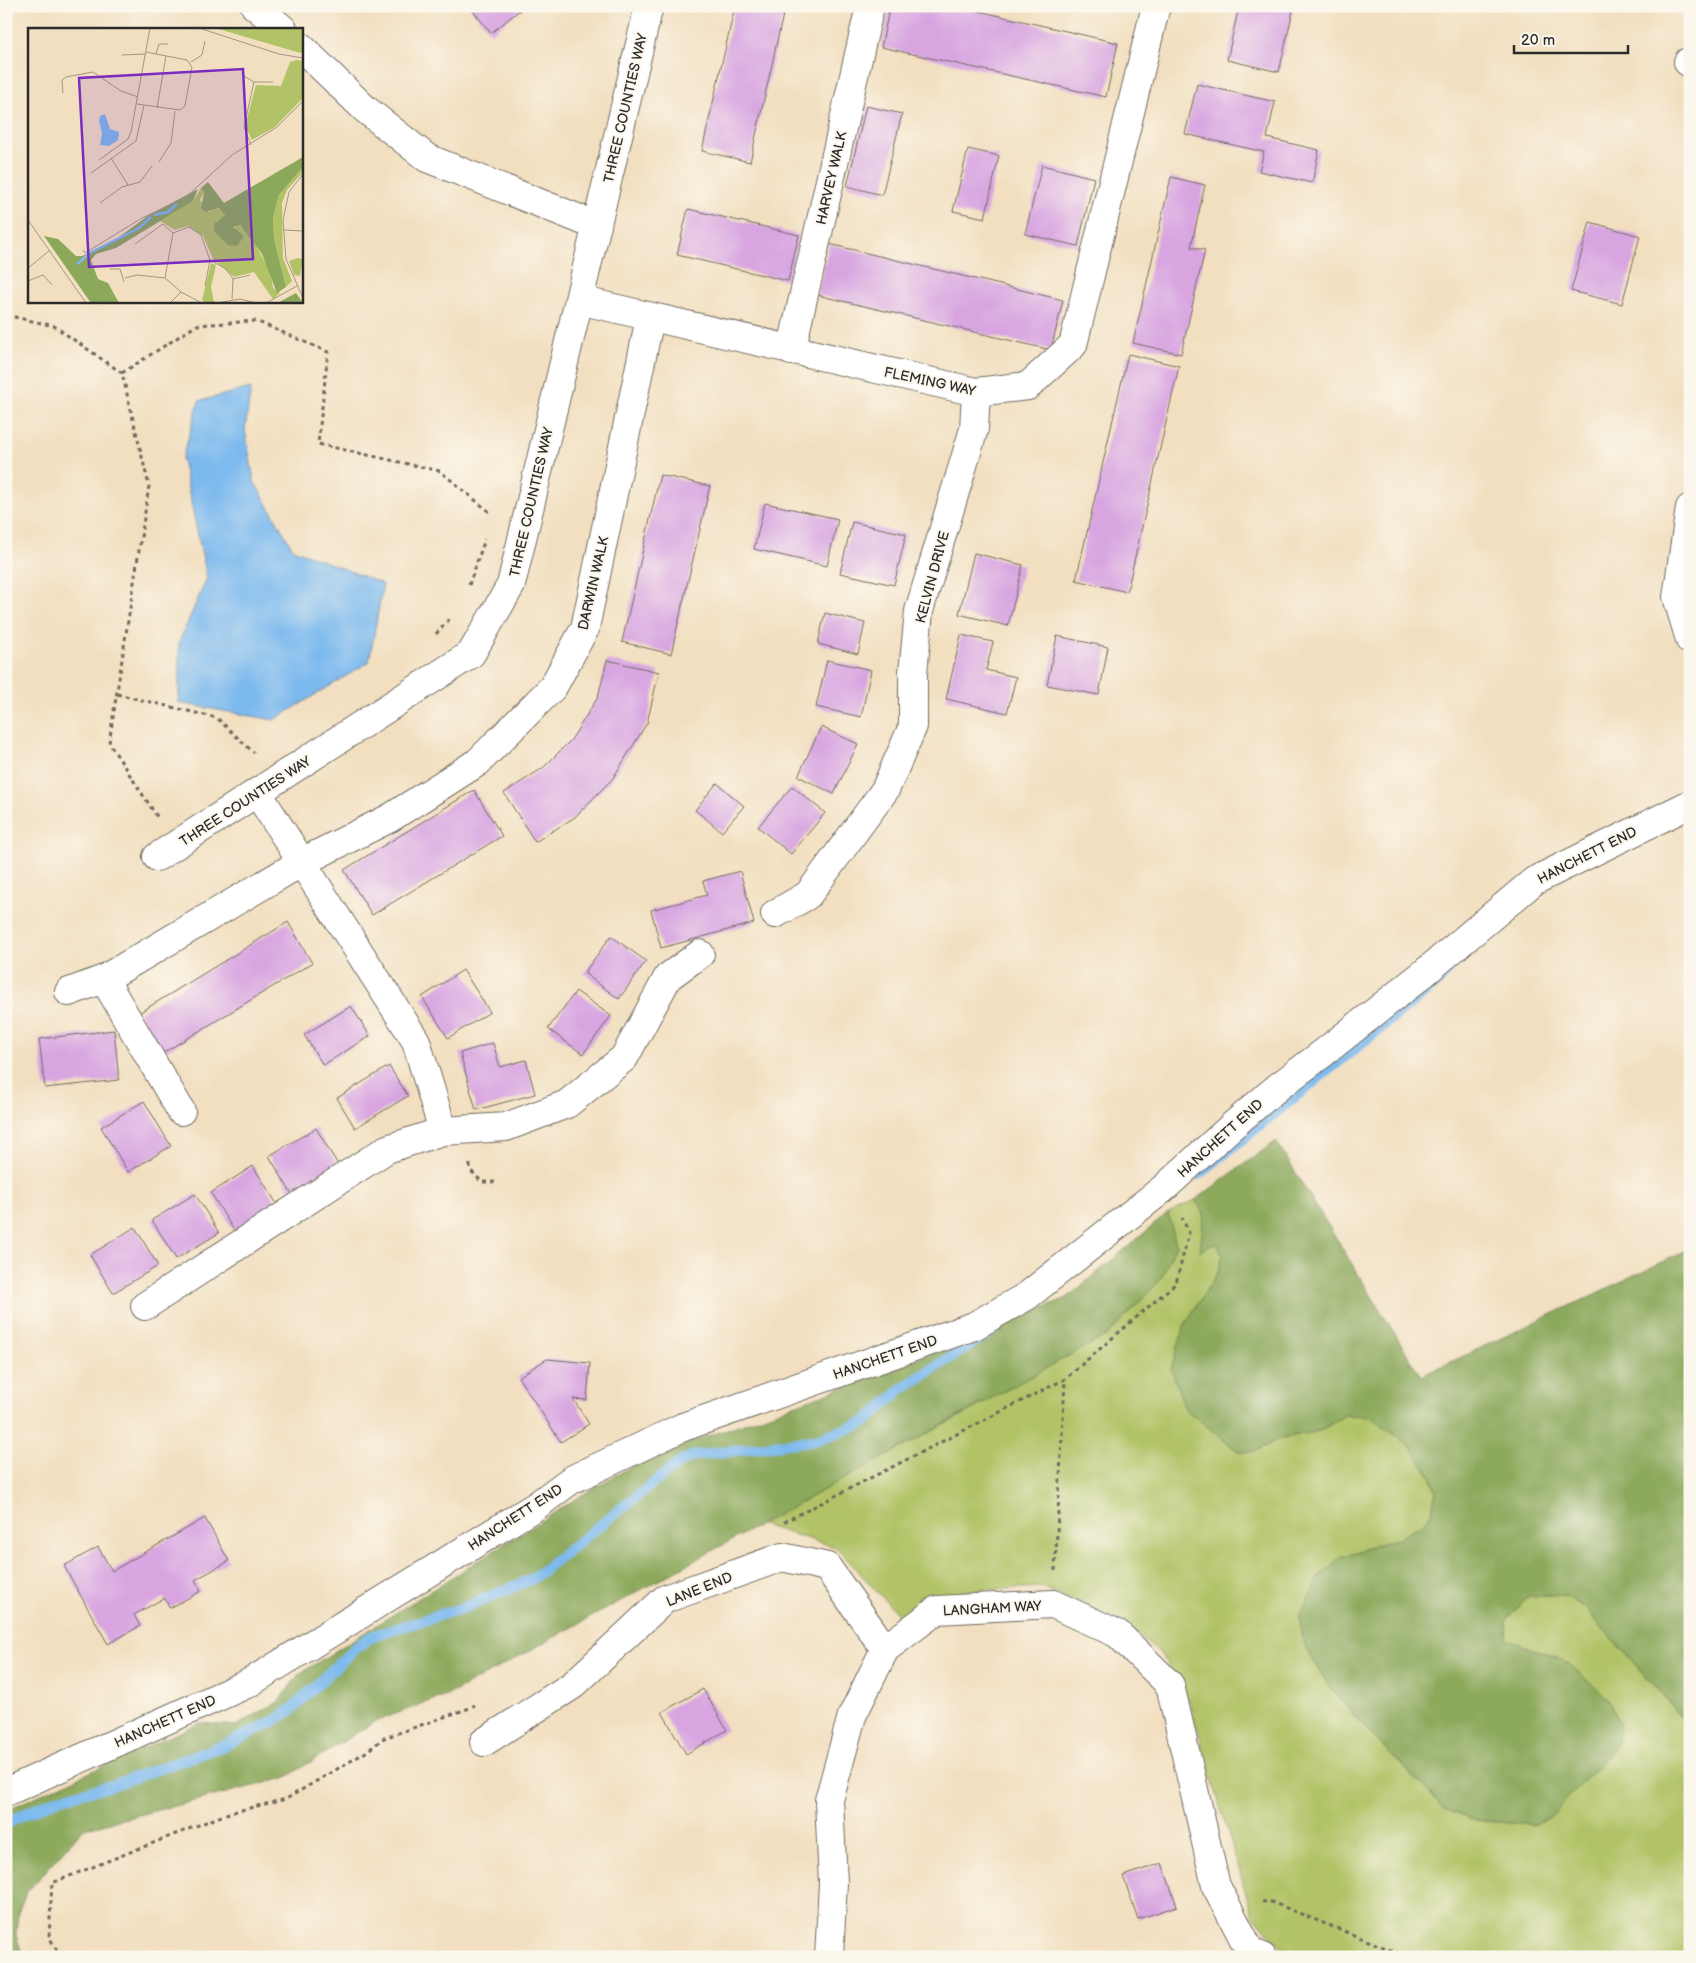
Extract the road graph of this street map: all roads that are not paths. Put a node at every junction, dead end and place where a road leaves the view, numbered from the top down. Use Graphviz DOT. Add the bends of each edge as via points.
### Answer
graph roads {
  1 [pos="255,6"];
  2 [pos="649,6"];
  3 [pos="870,6"];
  4 [pos="1156,6"];
  5 [pos="282,28"];
  6 [pos="302,48"];
  7 [pos="596,226"];
  8 [pos="579,300"];
  9 [pos="650,318"];
  10 [pos="791,351"];
  11 [pos="976,392"];
  12 [pos="1690,508"];
  13 [pos="1690,640"];
  14 [pos="257,792"];
  15 [pos="1690,804"];
  16 [pos="157,857"];
  17 [pos="302,862"];
  18 [pos="775,914"];
  19 [pos="700,954"];
  20 [pos="104,979"];
  21 [pos="69,992"];
  22 [pos="181,1111"];
  23 [pos="443,1131"];
  24 [pos="145,1306"];
  25 [pos="885,1649"];
  26 [pos="484,1742"];
  27 [pos="6,1792"];
  28 [pos="1254,1955"];
  29 [pos="829,1957"];
  1 -- 5 [label="street"];
  2 -- 7 [label="street, THREE COUNTIES WAY"];
  3 -- 10 [label="street, HARVEY WALK"];
  4 -- 11 [label="street, FLEMING WAY" via="1073,345 1028,386"];
  6 -- 7 [label="street" via="365,109 427,158"];
  7 -- 8 [label="street, THREE COUNTIES WAY"];
  8 -- 9 [label="street, FLEMING WAY"];
  8 -- 14 [label="street, THREE COUNTIES WAY" via="511,585 471,654"];
  9 -- 10 [label="street, FLEMING WAY"];
  9 -- 17 [label="street, DARWIN WALK" via="585,628 553,687 478,762 390,818"];
  10 -- 11 [label="street, FLEMING WAY"];
  11 -- 18 [label="street, KELVIN DRIVE" via="974,429 919,612 913,673 913,726 886,790 808,895"];
  12 -- 13 [label="street" via="1676,597"];
  14 -- 16 [label="street, THREE COUNTIES WAY"];
  14 -- 17 [label="street"];
  15 -- 27 [label="street, HANCHETT END" via="1534,881 1415,980 1278,1087 1164,1188 1027,1296 974,1326 683,1427 572,1480 536,1506 249,1683"];
  17 -- 20 [label="street, DARWIN WALK"];
  17 -- 23 [label="street" via="416,1041"];
  19 -- 23 [label="street" via="668,977 624,1058 567,1104 506,1127"];
  20 -- 21 [label="street, DARWIN WALK"];
  20 -- 22 [label="street"];
  23 -- 24 [label="street" via="387,1149"];
  25 -- 26 [label="street, LANE END" via="827,1567 782,1557 666,1599 573,1685"];
  25 -- 28 [label="street, LANGHAM WAY" via="936,1610 1053,1604 1118,1634 1170,1685 1216,1886"];
  25 -- 29 [label="street, LANGHAM WAY" via="852,1716 829,1800 833,1883"];
}
